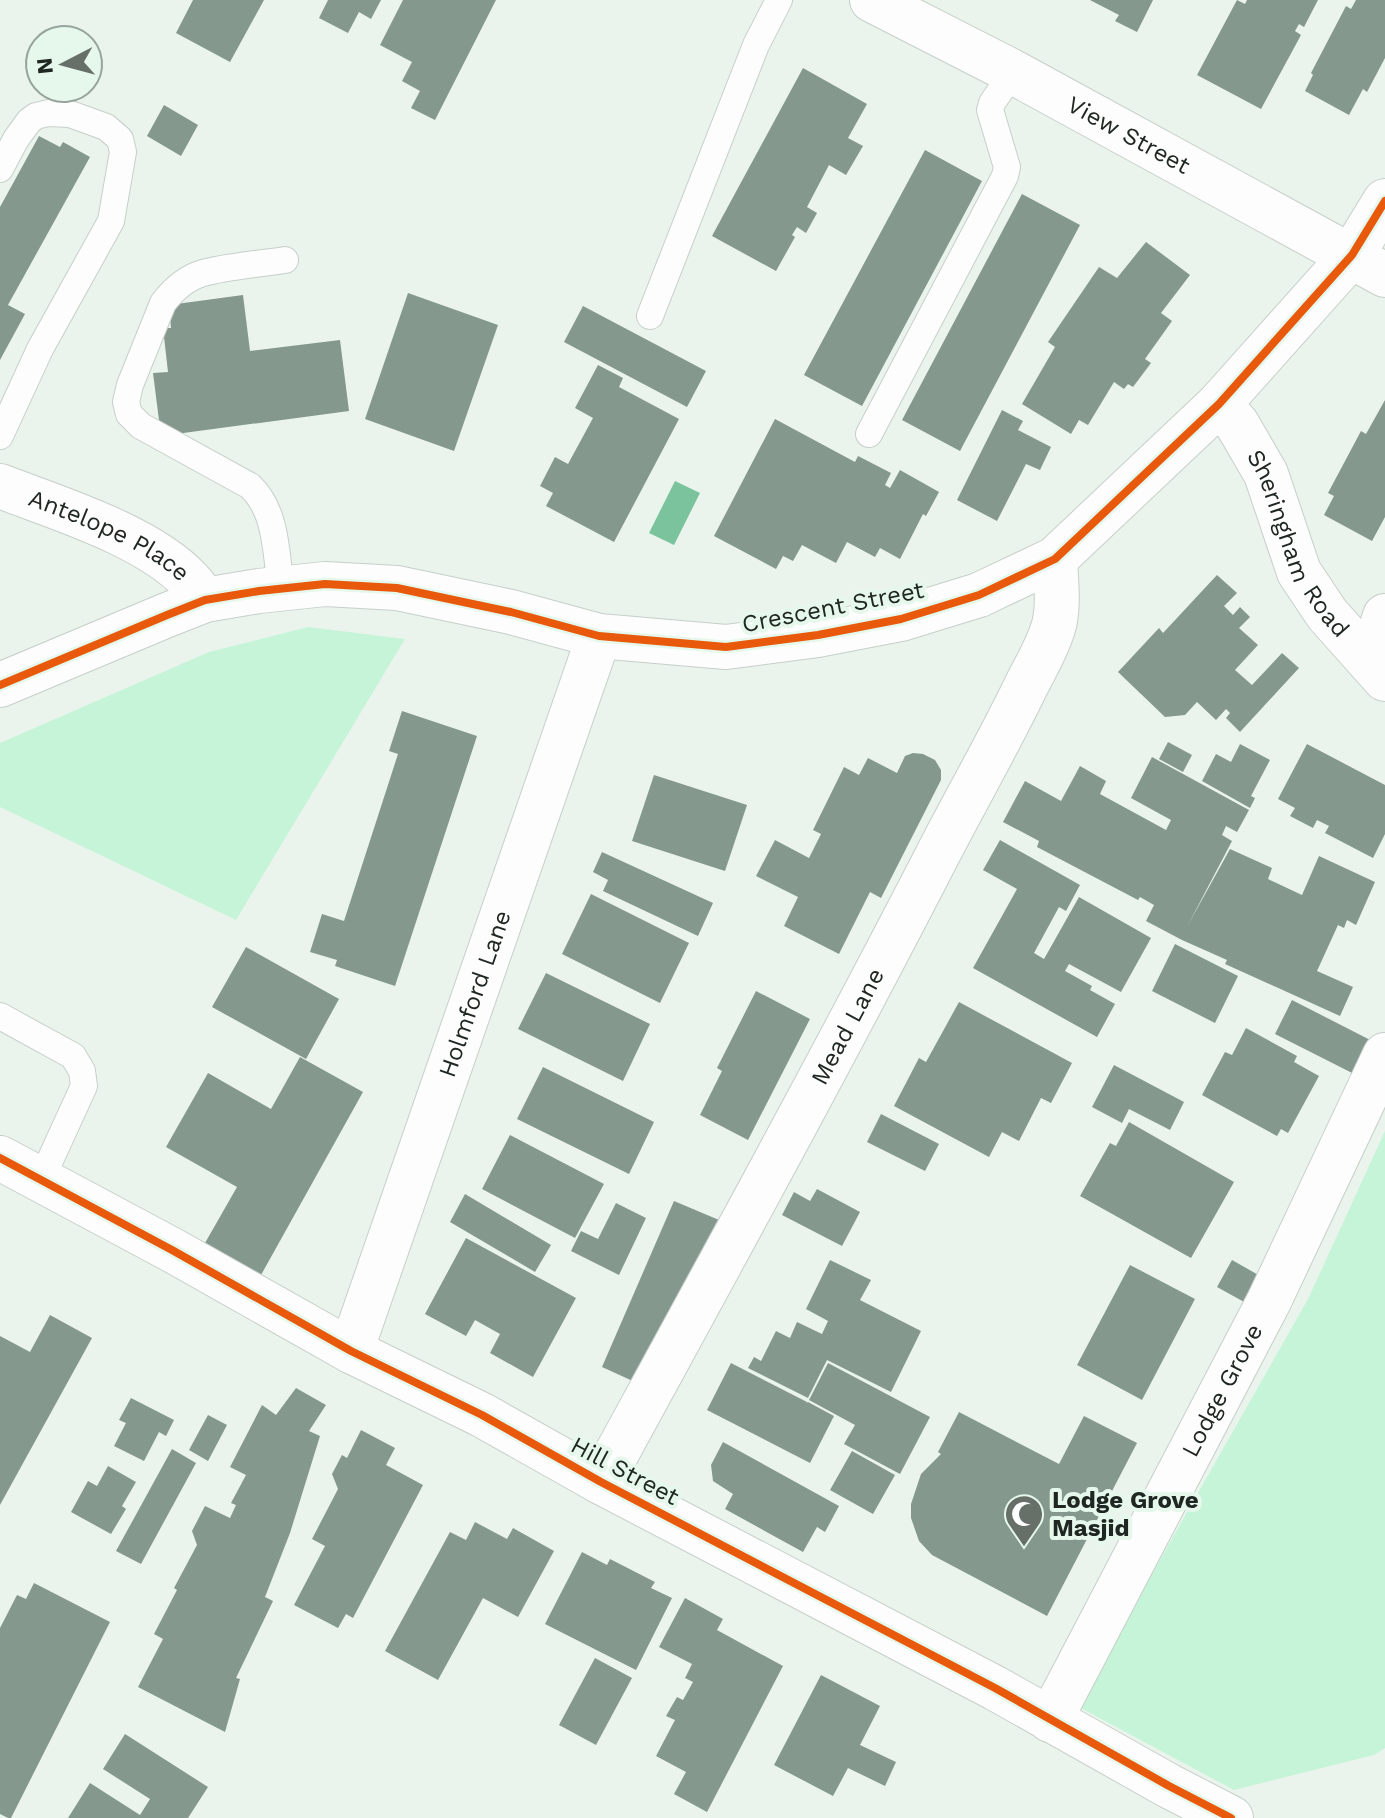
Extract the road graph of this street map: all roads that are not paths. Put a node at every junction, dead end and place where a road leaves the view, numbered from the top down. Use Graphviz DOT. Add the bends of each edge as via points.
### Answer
graph roads {
  1 [pos="779,0"];
  2 [pos="872,0"];
  3 [pos="1013,72"];
  4 [pos="0,169"];
  5 [pos="1385,201"];
  6 [pos="285,260"];
  7 [pos="1368,265"];
  8 [pos="650,316"];
  9 [pos="1219,404"];
  10 [pos="869,434"];
  11 [pos="0,436"];
  12 [pos="0,486"];
  13 [pos="1055,559"];
  14 [pos="281,589"];
  15 [pos="205,600"];
  16 [pos="1385,616"];
  17 [pos="599,636"];
  18 [pos="1377,670"];
  19 [pos="0,685"];
  20 [pos="0,1016"];
  21 [pos="1385,1055"];
  22 [pos="0,1158"];
  23 [pos="41,1180"];
  24 [pos="351,1351"];
  25 [pos="601,1482"];
  26 [pos="1050,1720"];
  27 [pos="1231,1818"];
  1 -- 8 [label="lane" via="756,45"];
  2 -- 3 [label="street, View Street"];
  3 -- 7 [label="street, View Street"];
  3 -- 10 [label="lane" via="990,110 1005,176"];
  4 -- 11 [label="lane" via="29,121 48,113 70,114 106,127 120,139 123,152 111,221 40,349"];
  5 -- 7 [label="street, Crescent Street"];
  6 -- 14 [label="lane" via="201,273 181,284 163,303 126,402 141,426 261,496"];
  7 -- 9 [label="street, Crescent Street"];
  9 -- 13 [label="street, Crescent Street"];
  9 -- 18 [label="street, Sheringham Road" via="1266,474 1299,572 1327,614"];
  12 -- 15 [label="street, Antelope Place" via="156,553"];
  13 -- 17 [label="street, Crescent Street" via="979,595 901,619 818,635 726,647"];
  13 -- 25 [label="street, Mead Lane" via="1055,624 1002,737"];
  14 -- 15 [label="street, Crescent Street"];
  14 -- 17 [label="street, Crescent Street" via="325,584 397,588"];
  15 -- 19 [label="street, Crescent Street"];
  16 -- 18 [label="street"];
  17 -- 24 [label="street, Holmford Lane"];
  20 -- 23 [label="lane" via="73,1056 82,1071 84,1086"];
  21 -- 26 [label="street, Lodge Grove" via="1269,1301"];
  22 -- 23 [label="street, Hill Street"];
  23 -- 24 [label="street, Hill Street"];
  24 -- 25 [label="street, Hill Street" via="482,1415"];
  25 -- 26 [label="street, Hill Street"];
  26 -- 27 [label="street, Hill Street"];
}
